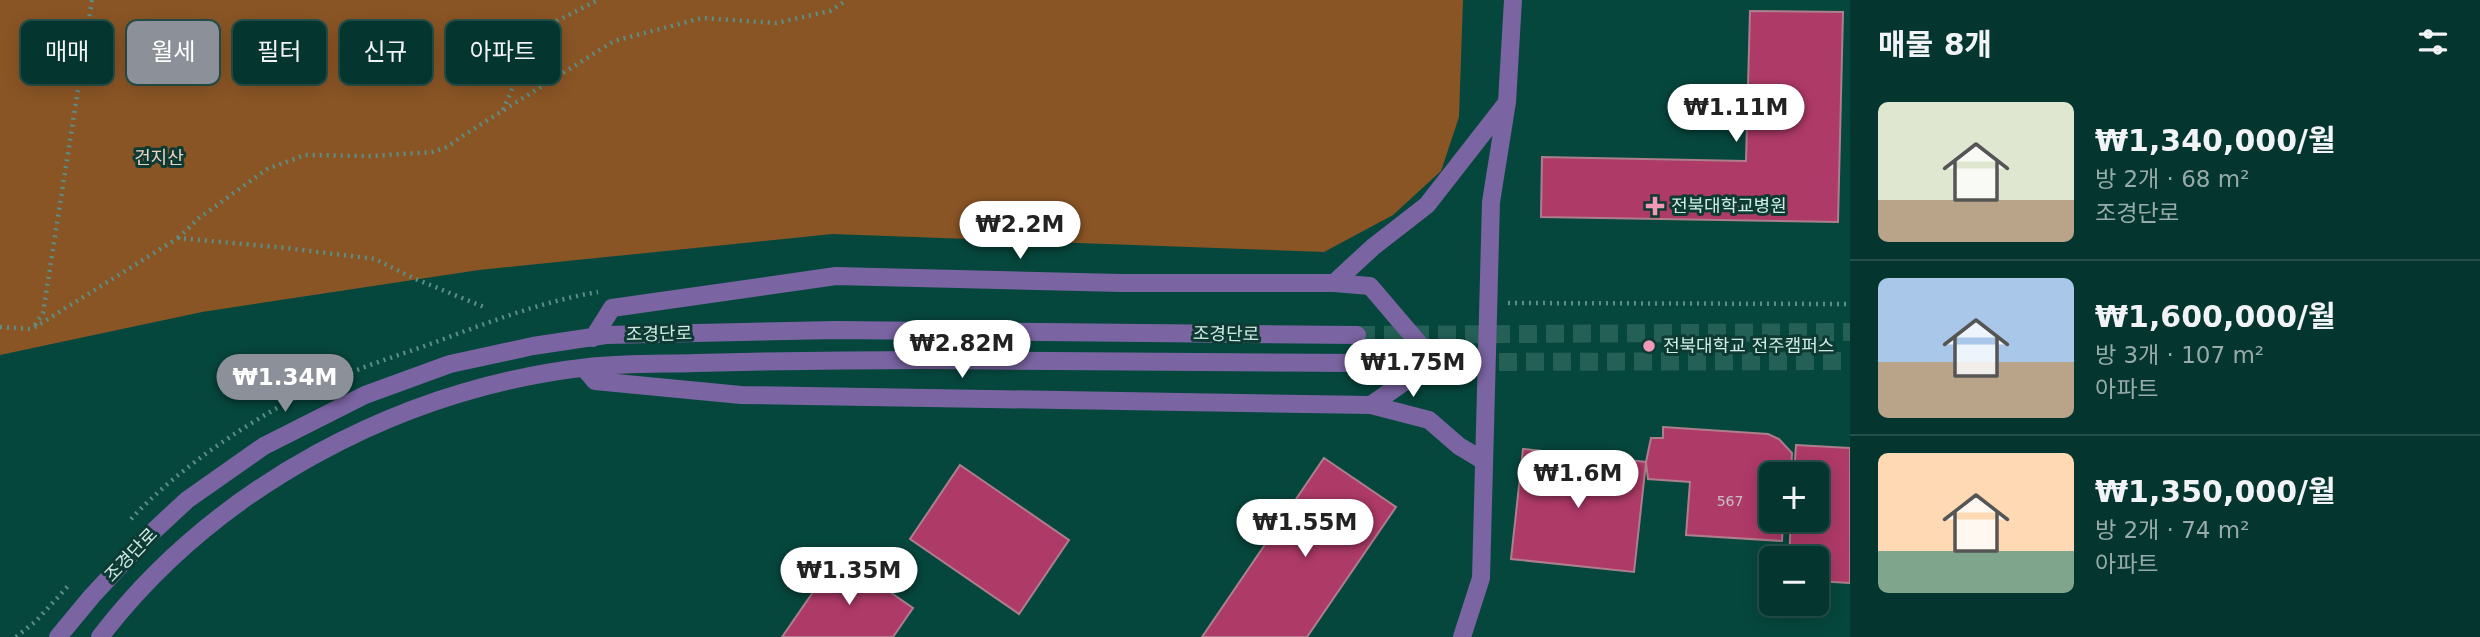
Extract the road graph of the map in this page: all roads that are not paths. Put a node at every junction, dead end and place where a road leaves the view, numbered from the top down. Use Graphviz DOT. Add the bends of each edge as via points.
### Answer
graph roads {
  1 [pos="1513,0"];
  2 [pos="1507,102"];
  3 [pos="1334,283"];
  4 [pos="1357,335"];
  5 [pos="593,338"];
  6 [pos="1485,360"];
  7 [pos="1434,362"];
  8 [pos="1357,363"];
  9 [pos="584,368"];
  10 [pos="1371,405"];
  11 [pos="1483,461"];
  12 [pos="58,637"];
  13 [pos="100,637"];
  14 [pos="1462,637"];
  1 -- 2 [label="street"];
  2 -- 3 [label="street" via="1427,205"];
  2 -- 6 [label="street" via="1490,202"];
  3 -- 5 [label="street" via="836,276 612,308"];
  3 -- 7 [label="street" via="1370,286"];
  4 -- 5 [label="street, 조경단로" via="836,330"];
  5 -- 12 [label="street, 조경단로" via="450,364 365,395 264,446 187,500 144,540"];
  6 -- 7 [label="street"];
  6 -- 11 [label="street"];
  7 -- 10 [label="street"];
  8 -- 9 [label="street, 조경단로" via="822,360"];
  9 -- 10 [label="street" via="595,382 741,395"];
  9 -- 13 [label="street, 조경단로" via="471,390 378,421 292,468 175,555"];
  10 -- 11 [label="street" via="1429,420"];
  11 -- 14 [label="street" via="1481,578"];
}
